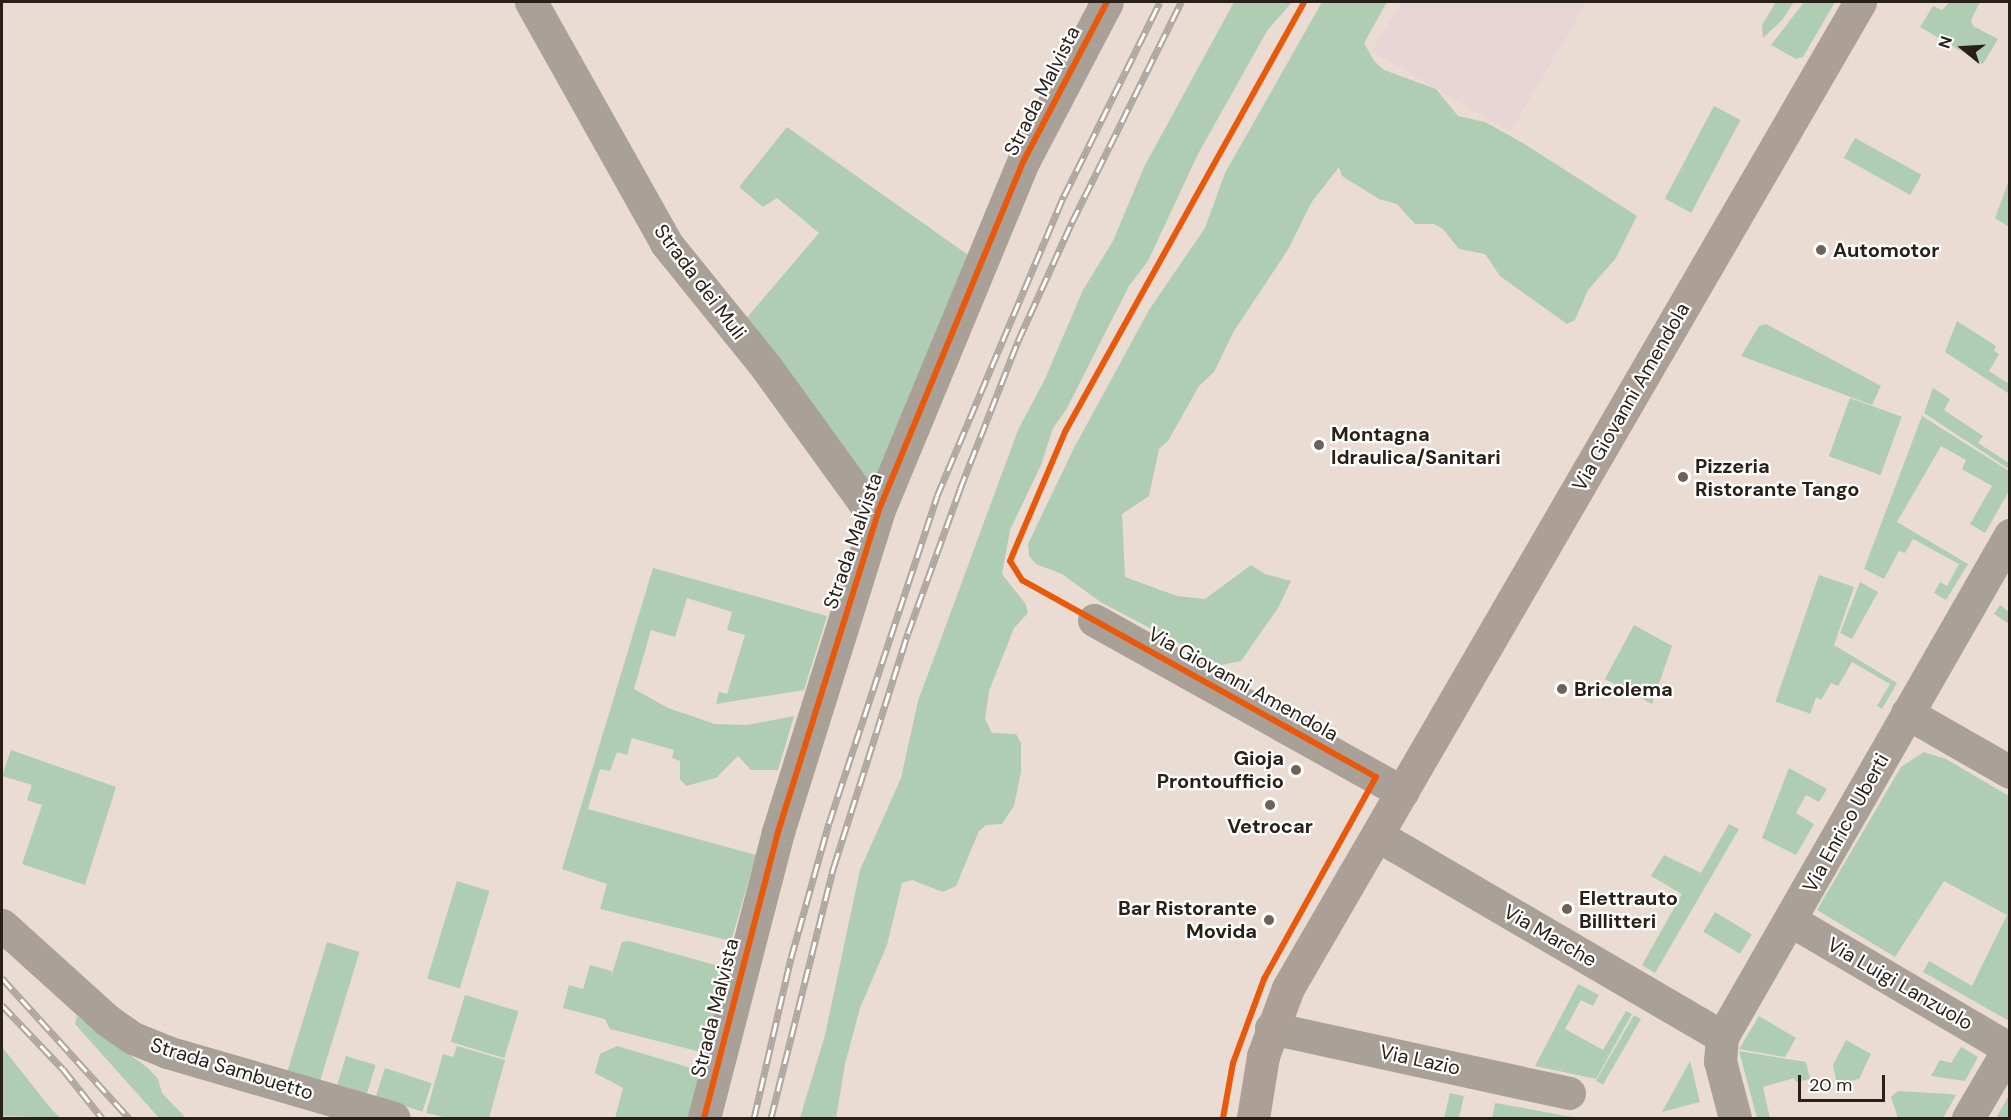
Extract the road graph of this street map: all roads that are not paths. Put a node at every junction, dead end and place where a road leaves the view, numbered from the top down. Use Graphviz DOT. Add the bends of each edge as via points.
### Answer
graph roads {
  1 [pos="531,2"];
  2 [pos="1107,2"];
  3 [pos="1860,2"];
  4 [pos="878,512"];
  5 [pos="2010,535"];
  6 [pos="1094,620"];
  7 [pos="1907,713"];
  8 [pos="2010,772"];
  9 [pos="1402,792"];
  10 [pos="1377,835"];
  11 [pos="1790,920"];
  12 [pos="2,924"];
  13 [pos="1271,1028"];
  14 [pos="1722,1037"];
  15 [pos="2009,1048"];
  16 [pos="1569,1093"];
  17 [pos="394,1119"];
  18 [pos="704,1119"];
  19 [pos="1253,1119"];
  20 [pos="1735,1119"];
  21 [pos="1968,1119"];
  1 -- 4 [label="street, Strada dei Muli" via="666,243 766,367 868,508"];
  2 -- 4 [label="street, Strada Malvista" via="1024,160"];
  3 -- 9 [label="main road, Via Giovanni Amendola"];
  4 -- 18 [label="street, Strada Malvista" via="778,832"];
  5 -- 7 [label="street, Via Enrico Uberti"];
  6 -- 9 [label="street, Via Giovanni Amendola"];
  7 -- 8 [label="street"];
  7 -- 11 [label="street, Via Enrico Uberti"];
  9 -- 10 [label="main road, Via Giovanni Amendola"];
  10 -- 13 [label="main road, Via Giovanni Amendola" via="1288,988"];
  10 -- 14 [label="street, Via Marche"];
  11 -- 14 [label="street, Via Enrico Uberti"];
  11 -- 15 [label="street, Via Luigi Lanzuolo"];
  12 -- 17 [label="street, Strada Sambuetto" via="107,1020 133,1038 167,1052"];
  13 -- 16 [label="street, Via Lazio"];
  13 -- 19 [label="main road, Via Giovanni Amendola"];
  14 -- 20 [label="street, Via Enrico Uberti" via="1720,1060"];
  15 -- 21 [label="street"];
}
